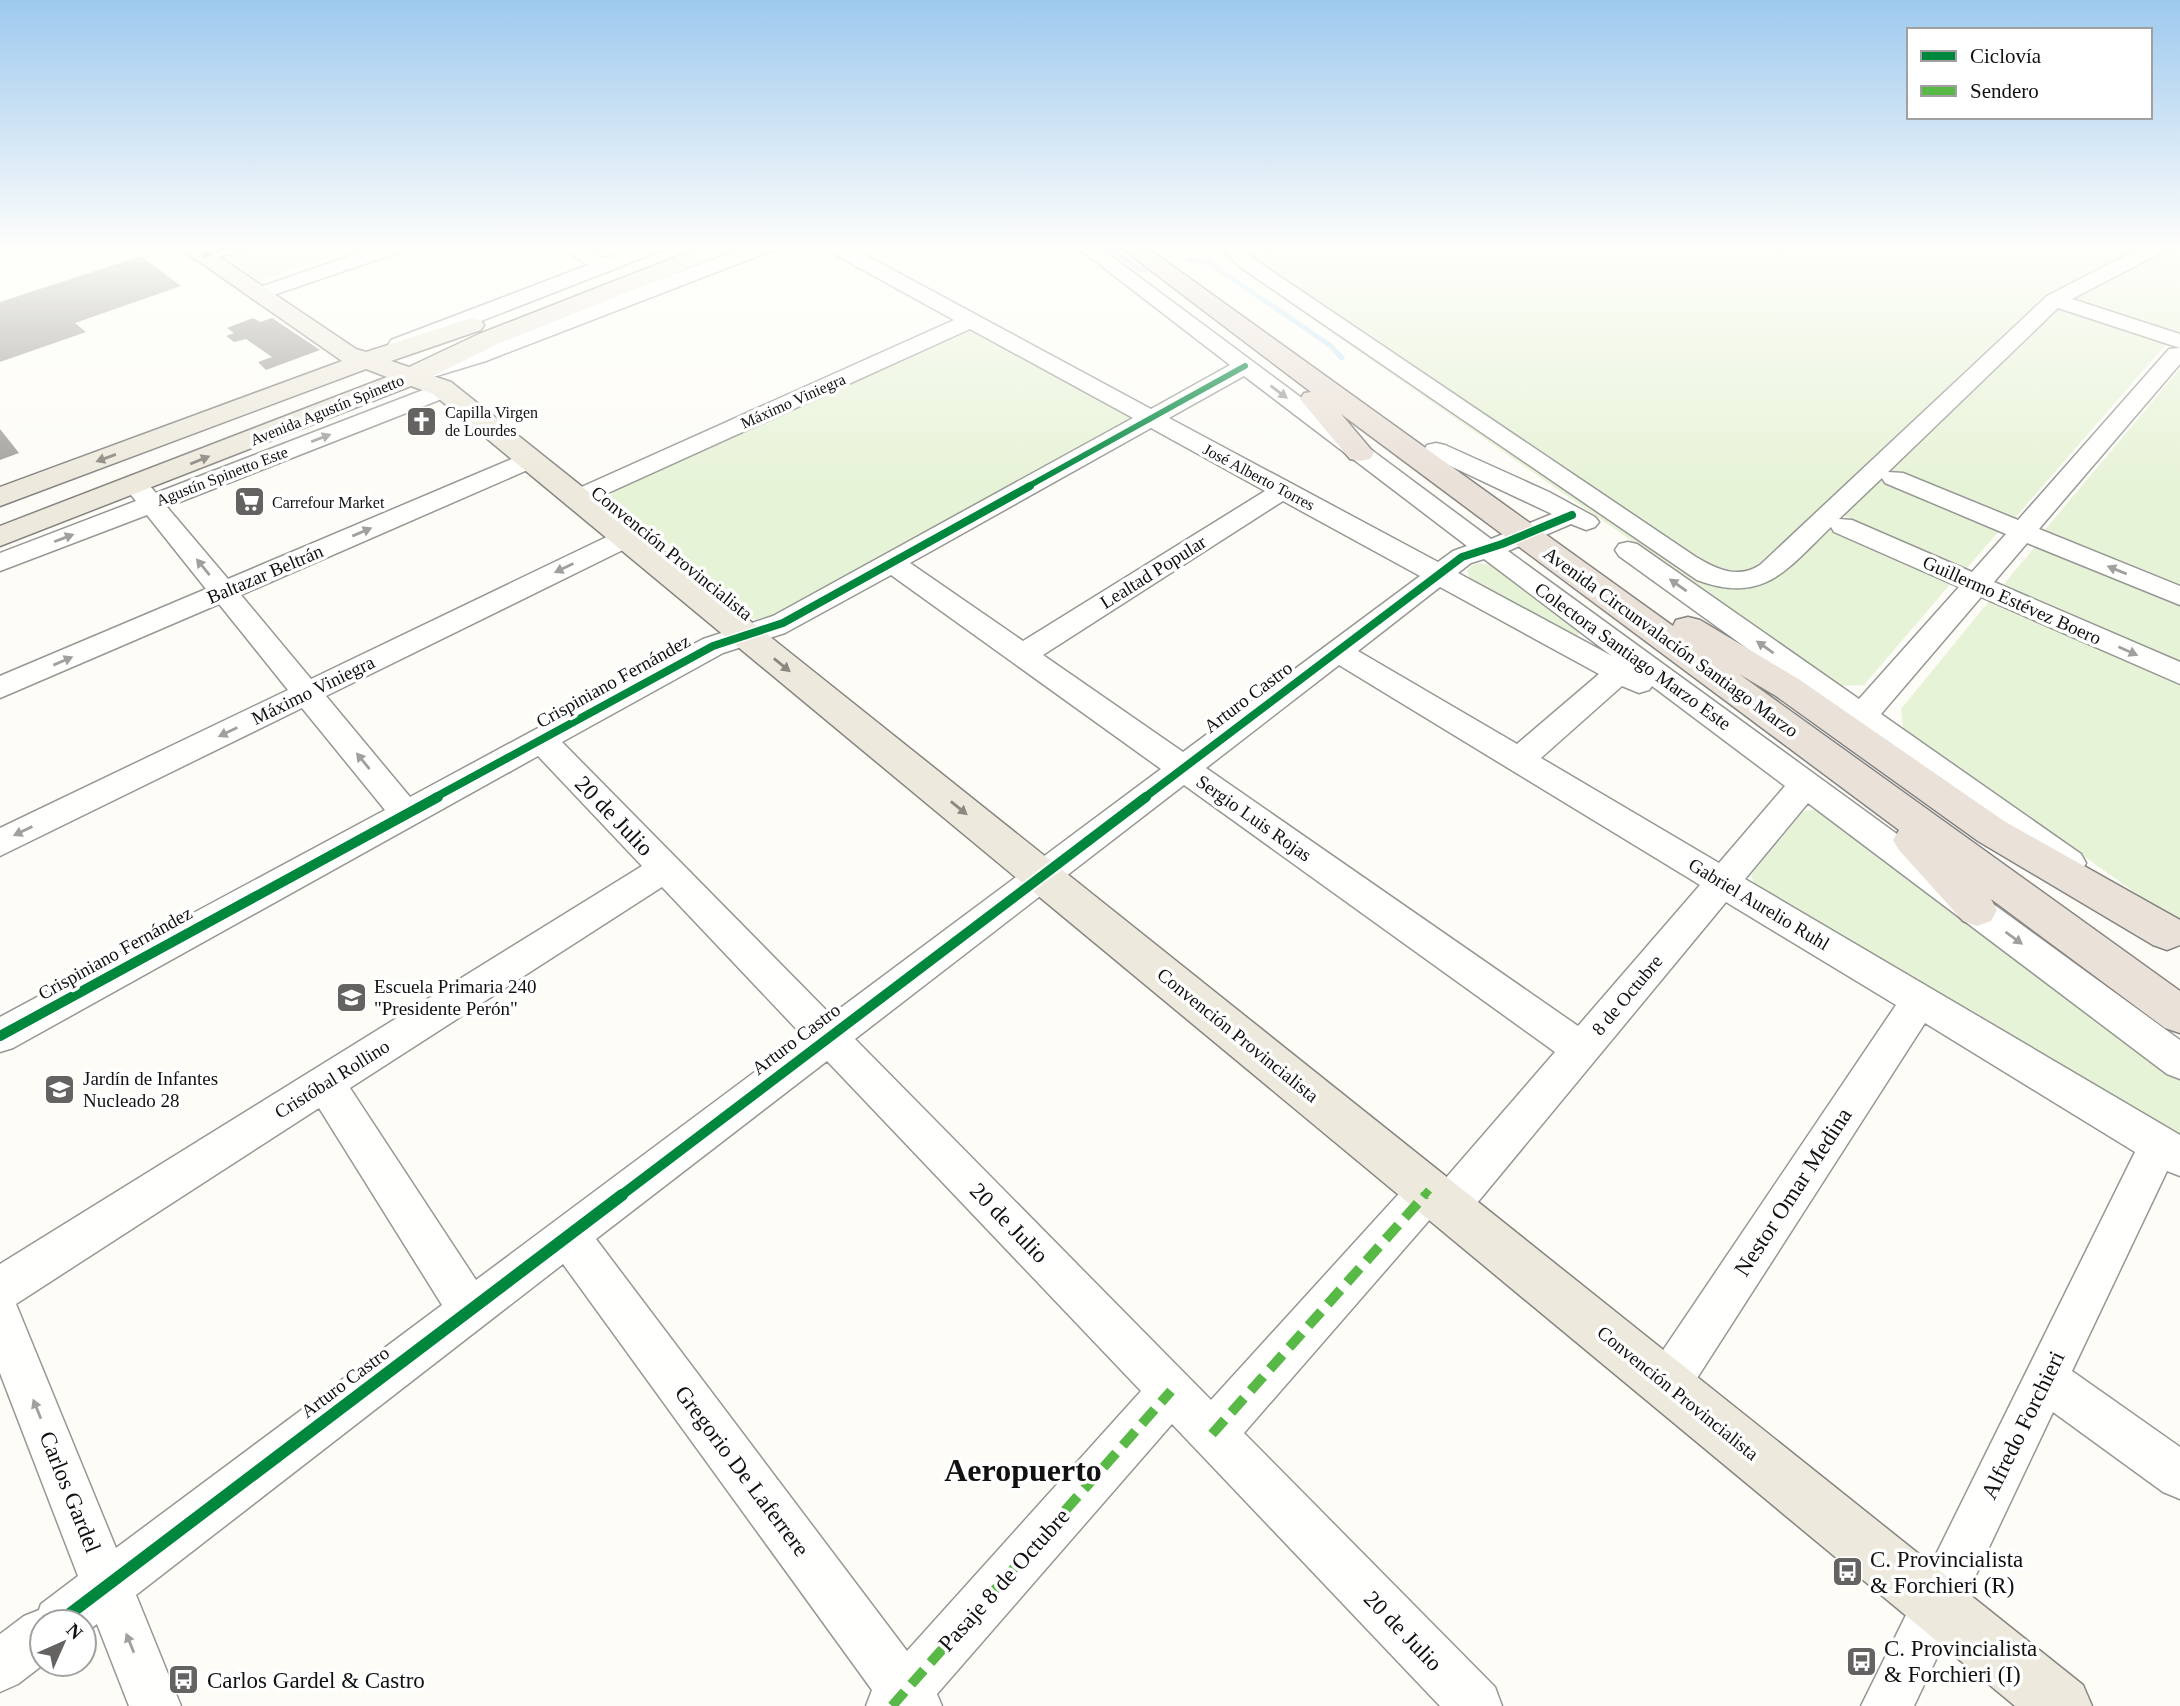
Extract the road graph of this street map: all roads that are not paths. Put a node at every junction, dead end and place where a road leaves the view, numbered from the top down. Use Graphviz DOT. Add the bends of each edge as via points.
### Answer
graph roads {
  1 [pos="302,324"];
  2 [pos="452,324"];
  3 [pos="470,324"];
  4 [pos="527,324"];
  5 [pos="561,324"];
  6 [pos="963,324"];
  7 [pos="978,324"];
  8 [pos="1189,324"];
  9 [pos="1219,324"];
  10 [pos="1243,324"];
  11 [pos="1261,324"];
  12 [pos="1336,324"];
  13 [pos="2029,324"];
  14 [pos="2119,324"];
  15 [pos="2178,347"];
  16 [pos="365,361"];
  17 [pos="1245,366"];
  18 [pos="408,378"];
  19 [pos="444,390"];
  20 [pos="1151,418"];
  21 [pos="1360,453"];
  22 [pos="530,460"];
  23 [pos="1894,478"];
  24 [pos="1283,490"];
  25 [pos="144,495"];
  26 [pos="0,497"];
  27 [pos="577,498"];
  28 [pos="1546,526"];
  29 [pos="1843,526"];
  30 [pos="2023,531"];
  31 [pos="0,537"];
  32 [pos="626,538"];
  33 [pos="1486,548"];
  34 [pos="0,563"];
  35 [pos="891,563"];
  36 [pos="1439,574"];
  37 [pos="1976,584"];
  38 [pos="224,592"];
  39 [pos="1602,592"];
  40 [pos="2180,596"];
  41 [pos="1653,607"];
  42 [pos="744,634"];
  43 [pos="1337,652"];
  44 [pos="1022,655"];
  45 [pos="1620,672"];
  46 [pos="2180,674"];
  47 [pos="0,688"];
  48 [pos="307,693"];
  49 [pos="1691,699"];
  50 [pos="1862,716"];
  51 [pos="541,740"];
  52 [pos="1519,760"];
  53 [pos="1182,768"];
  54 [pos="1806,785"];
  55 [pos="406,814"];
  56 [pos="0,843"];
  57 [pos="665,868"];
  58 [pos="1041,875"];
  59 [pos="1723,883"];
  60 [pos="1977,910"];
  61 [pos="2174,937"];
  62 [pos="2180,986"];
  63 [pos="1919,1000"];
  64 [pos="2180,1015"];
  65 [pos="0,1036"];
  66 [pos="828,1037"];
  67 [pos="1581,1049"];
  68 [pos="2180,1062"];
  69 [pos="325,1084"];
  70 [pos="2169,1151"];
  71 [pos="1439,1198"];
  72 [pos="567,1235"];
  73 [pos="0,1289"];
  74 [pos="470,1310"];
  75 [pos="0,1317"];
  76 [pos="2046,1380"];
  77 [pos="1667,1384"];
  78 [pos="1171,1391"];
  79 [pos="1212,1434"];
  80 [pos="2180,1475"];
  81 [pos="107,1585"];
  82 [pos="1937,1604"];
  83 [pos="77,1608"];
  84 [pos="28,1645"];
  85 [pos="0,1666"];
  86 [pos="905,1701"];
  87 [pos="155,1706"];
  88 [pos="1476,1706"];
  89 [pos="1887,1706"];
  90 [pos="2062,1706"];
  1 -- 16 [label="main road, Convención Provincialista"];
  2 -- 16 [label="street"];
  3 -- 16 [label="main road, Avenida Agustín Spinetto"];
  4 -- 18 [label="main road, Avenida Agustín Spinetto"];
  5 -- 18 [label="street"];
  6 -- 27 [label="street, Máximo Viniegra"];
  7 -- 20 [label="street, José Alberto Torres"];
  8 -- 17 [label="street, Colectora Santiago Marzo Este"];
  9 -- 21 [label="highway" via="1300,384"];
  10 -- 28 [label="highway, Avenida Circunvalación Santiago Marzo"];
  11 -- 28 [label="highway, Avenida Circunvalación Santiago Marzo"];
  12 -- 13 [label="street" via="1687,563 1737,582 1770,571"];
  14 -- 15 [label="street"];
  15 -- 30 [label="street"];
  16 -- 18 [label="main road, Convención Provincialista"];
  16 -- 26 [label="main road, Avenida Agustín Spinetto, one-way"];
  17 -- 20 [label="street, Crispiniano Fernández"];
  17 -- 21 [label="street, Colectora Santiago Marzo Este, one-way"];
  18 -- 19 [label="main road, Convención Provincialista"];
  25 -- 18 [label="main road, Avenida Agustín Spinetto, one-way"];
  19 -- 22 [label="main road, Convención Provincialista"];
  25 -- 19 [label="street, Agustín Spinetto Este, one-way"];
  20 -- 24 [label="street, José Alberto Torres"];
  20 -- 35 [label="street, Crispiniano Fernández"];
  21 -- 33 [label="street, Colectora Santiago Marzo Este"];
  22 -- 27 [label="main road, Convención Provincialista"];
  38 -- 22 [label="street, Baltazar Beltrán, one-way"];
  23 -- 30 [label="street"];
  24 -- 36 [label="street, José Alberto Torres"];
  24 -- 44 [label="street, Lealtad Popular"];
  25 -- 31 [label="main road, Avenida Agustín Spinetto"];
  34 -- 25 [label="street, Agustín Spinetto Este, one-way"];
  38 -- 25 [label="street, one-way"];
  27 -- 32 [label="main road, Convención Provincialista"];
  28 -- 33 [label="street, Arturo Castro"];
  28 -- 39 [label="highway, Avenida Circunvalación Santiago Marzo"];
  28 -- 41 [label="highway, Avenida Circunvalación Santiago Marzo"];
  50 -- 28 [label="street, one-way" via="1616,541"];
  29 -- 37 [label="street, Guillermo Estévez Boero"];
  30 -- 37 [label="street"];
  40 -- 30 [label="street, one-way"];
  32 -- 42 [label="main road, Convención Provincialista"];
  32 -- 48 [label="street, Máximo Viniegra, one-way"];
  33 -- 36 [label="street, Arturo Castro" via="1465,555"];
  33 -- 49 [label="street, Colectora Santiago Marzo Este"];
  35 -- 42 [label="street, Crispiniano Fernández" via="778,626"];
  35 -- 44 [label="street, Sergio Luis Rojas"];
  36 -- 43 [label="street, Arturo Castro"];
  36 -- 45 [label="street, José Alberto Torres"];
  37 -- 46 [label="street, Guillermo Estévez Boero, one-way"];
  37 -- 50 [label="street"];
  47 -- 38 [label="street, Baltazar Beltrán, one-way"];
  38 -- 48 [label="street"];
  39 -- 60 [label="highway" via="1702,681 1896,825"];
  39 -- 64 [label="highway, Avenida Circunvalación Santiago Marzo"];
  41 -- 61 [label="highway" via="1788,688 1991,831"];
  41 -- 62 [label="highway, Avenida Circunvalación Santiago Marzo"];
  42 -- 51 [label="street, Crispiniano Fernández"];
  42 -- 58 [label="main road, Convención Provincialista, one-way"];
  43 -- 52 [label="street, Gabriel Aurelio Ruhl"];
  43 -- 53 [label="street, Arturo Castro"];
  44 -- 53 [label="street, Sergio Luis Rojas"];
  45 -- 49 [label="street, José Alberto Torres" via="1667,696"];
  45 -- 52 [label="street"];
  55 -- 48 [label="street, one-way"];
  48 -- 56 [label="street, Máximo Viniegra, one-way"];
  49 -- 54 [label="street, Colectora Santiago Marzo Este"];
  50 -- 61 [label="street"];
  51 -- 55 [label="street, Crispiniano Fernández"];
  51 -- 57 [label="street, 20 de Julio"];
  52 -- 59 [label="street, Gabriel Aurelio Ruhl"];
  53 -- 58 [label="street, Arturo Castro"];
  53 -- 67 [label="street, Sergio Luis Rojas"];
  54 -- 59 [label="street, 8 de Octubre"];
  54 -- 60 [label="street, Colectora Santiago Marzo Este"];
  55 -- 65 [label="street, Crispiniano Fernández"];
  57 -- 66 [label="street, 20 de Julio"];
  57 -- 69 [label="street, Cristóbal Rollino"];
  58 -- 66 [label="street, Arturo Castro"];
  58 -- 71 [label="main road, Convención Provincialista"];
  59 -- 63 [label="street, Gabriel Aurelio Ruhl"];
  59 -- 67 [label="street, 8 de Octubre"];
  60 -- 68 [label="street, Colectora Santiago Marzo Este, one-way"];
  63 -- 70 [label="street, Gabriel Aurelio Ruhl"];
  63 -- 77 [label="street, Nestor Omar Medina"];
  66 -- 72 [label="street, Arturo Castro"];
  66 -- 78 [label="street, 20 de Julio"];
  67 -- 71 [label="street, 8 de Octubre"];
  69 -- 73 [label="street, Cristóbal Rollino"];
  69 -- 74 [label="street"];
  70 -- 76 [label="street, Alfredo Forchieri"];
  71 -- 77 [label="main road, Convención Provincialista"];
  71 -- 79 [label="street"];
  72 -- 74 [label="street, Arturo Castro"];
  72 -- 86 [label="street, Gregorio De Laferrere"];
  74 -- 81 [label="street, Arturo Castro"];
  81 -- 75 [label="street, Carlos Gardel, one-way"];
  76 -- 80 [label="street"];
  76 -- 82 [label="street, Alfredo Forchieri"];
  77 -- 82 [label="main road, Convención Provincialista"];
  78 -- 79 [label="street, 20 de Julio"];
  78 -- 86 [label="street, Pasaje 8 de Octubre"];
  79 -- 88 [label="street, 20 de Julio"];
  81 -- 83 [label="street, Arturo Castro"];
  87 -- 81 [label="street, Carlos Gardel, one-way"];
  82 -- 89 [label="street, Alfredo Forchieri"];
  82 -- 90 [label="main road, Convención Provincialista"];
  84 -- 85 [label="street"];
}
